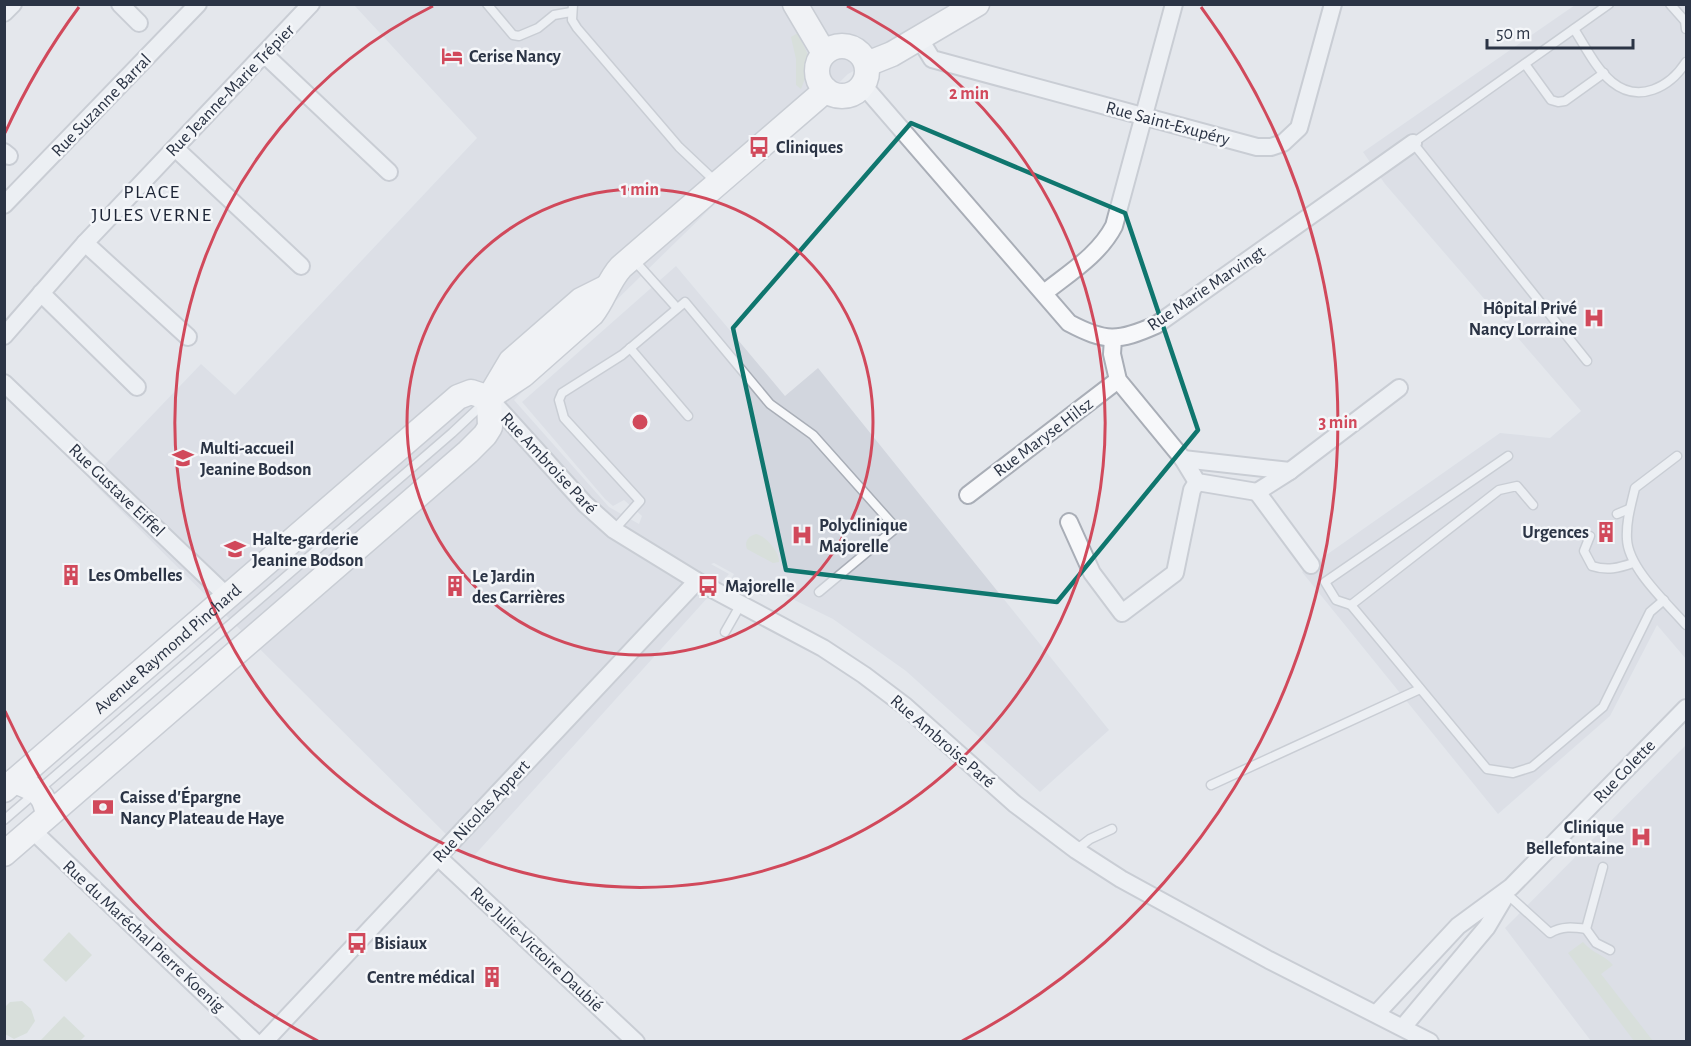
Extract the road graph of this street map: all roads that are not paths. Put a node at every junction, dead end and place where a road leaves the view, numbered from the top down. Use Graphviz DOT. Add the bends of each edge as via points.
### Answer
graph roads {
  1 [pos="13,4"];
  2 [pos="120,4"];
  3 [pos="198,4"];
  4 [pos="311,4"];
  5 [pos="487,4"];
  6 [pos="795,4"];
  7 [pos="977,4"];
  8 [pos="1174,4"];
  9 [pos="1333,4"];
  10 [pos="1609,4"];
  11 [pos="1670,4"];
  12 [pos="572,8"];
  13 [pos="4,14"];
  14 [pos="139,23"];
  15 [pos="1686,24"];
  16 [pos="1574,29"];
  17 [pos="919,38"];
  18 [pos="824,53"];
  19 [pos="264,54"];
  20 [pos="1686,62"];
  21 [pos="1525,64"];
  22 [pos="1604,73"];
  23 [pos="865,75"];
  24 [pos="826,90"];
  25 [pos="1143,117"];
  26 [pos="1413,143"];
  27 [pos="175,148"];
  28 [pos="389,172"];
  29 [pos="717,184"];
  30 [pos="4,206"];
  31 [pos="85,243"];
  32 [pos="632,257"];
  33 [pos="301,266"];
  34 [pos="41,293"];
  35 [pos="1044,293"];
  36 [pos="677,308"];
  37 [pos="4,336"];
  38 [pos="188,337"];
  39 [pos="1113,338"];
  40 [pos="630,348"];
  41 [pos="1587,361"];
  42 [pos="1118,380"];
  43 [pos="4,383"];
  44 [pos="137,387"];
  45 [pos="1399,388"];
  46 [pos="489,398"];
  47 [pos="688,416"];
  48 [pos="1508,456"];
  49 [pos="1677,456"];
  50 [pos="1183,459"];
  51 [pos="1290,471"];
  52 [pos="1197,482"];
  53 [pos="1257,492"];
  54 [pos="968,495"];
  55 [pos="1533,506"];
  56 [pos="1629,510"];
  57 [pos="1617,514"];
  58 [pos="1069,522"];
  59 [pos="614,530"];
  60 [pos="1590,536"];
  61 [pos="1633,563"];
  62 [pos="1311,565"];
  63 [pos="697,581"];
  64 [pos="819,592"];
  65 [pos="228,597"];
  66 [pos="1664,600"];
  67 [pos="741,604"];
  68 [pos="1351,605"];
  69 [pos="1686,625"];
  70 [pos="725,632"];
  71 [pos="1420,689"];
  72 [pos="1686,708"];
  73 [pos="1210,784"];
  74 [pos="10,786"];
  75 [pos="38,791"];
  76 [pos="4,820"];
  77 [pos="1112,829"];
  78 [pos="21,837"];
  79 [pos="1076,850"];
  80 [pos="438,857"];
  81 [pos="1603,867"];
  82 [pos="1509,890"];
  83 [pos="1586,929"];
  84 [pos="1610,950"];
  85 [pos="1377,1013"];
  86 [pos="1403,1027"];
  87 [pos="255,1041"];
  88 [pos="264,1041"];
  89 [pos="636,1041"];
  90 [pos="1430,1041"];
  1 -- 13 [label="street"];
  2 -- 14 [label="street"];
  3 -- 30 [label="street, Rue Suzanne Barral"];
  4 -- 19 [label="street, Rue Jeanne-Marie Trépier"];
  5 -- 12 [label="lane" via="519,36"];
  6 -- 18 [label="street"];
  7 -- 17 [label="street"];
  8 -- 25 [label="street"];
  9 -- 25 [label="street, Rue Saint-Exupéry" via="1303,118 1299,128 1283,143 1257,147"];
  10 -- 16 [label="lane"];
  11 -- 15 [label="lane"];
  12 -- 29 [label="lane" via="572,20 584,37 679,147"];
  16 -- 21 [label="lane"];
  16 -- 22 [label="lane"];
  17 -- 23 [label="street"];
  17 -- 25 [label="street, Rue Saint-Exupéry" via="932,59"];
  18 -- 23 [label="street" via="837,46 850,46 861,53"];
  18 -- 24 [label="street" via="817,71"];
  19 -- 27 [label="street, Rue Jeanne-Marie Trépier"];
  19 -- 28 [label="street"];
  20 -- 22 [label="lane" via="1672,81 1646,92 1618,86"];
  21 -- 22 [label="lane" via="1551,100 1558,102"];
  21 -- 26 [label="lane"];
  23 -- 24 [label="street" via="857,91 850,95"];
  23 -- 35 [label="street, Rue Marie Marvingt"];
  24 -- 29 [label="street, Avenue Raymond Pinchard"];
  25 -- 35 [label="street" via="1114,226 1106,241"];
  26 -- 39 [label="street, Rue Marie Marvingt" via="1156,326"];
  26 -- 41 [label="lane"];
  27 -- 31 [label="street, Rue Jeanne-Marie Trépier"];
  27 -- 33 [label="street"];
  29 -- 32 [label="street, Avenue Raymond Pinchard"];
  31 -- 34 [label="street, Rue Jeanne-Marie Trépier"];
  31 -- 38 [label="street"];
  32 -- 36 [label="lane"];
  32 -- 46 [label="street, Avenue Raymond Pinchard" via="614,275 592,314 523,375"];
  34 -- 37 [label="street, Rue Jeanne-Marie Trépier"];
  34 -- 44 [label="street"];
  35 -- 39 [label="street, Rue Marie Marvingt" via="1069,323 1094,336"];
  36 -- 40 [label="lane"];
  36 -- 64 [label="lane" via="685,302 770,404 813,435 896,528"];
  39 -- 42 [label="street"];
  40 -- 47 [label="lane"];
  40 -- 59 [label="lane" via="562,393 559,400 564,418 640,501"];
  42 -- 50 [label="street"];
  42 -- 54 [label="street, Rue Maryse Hilsz"];
  43 -- 65 [label="street, Rue Gustave Eiffel"];
  45 -- 51 [label="street"];
  46 -- 59 [label="street, Rue Ambroise Paré" via="585,504"];
  46 -- 65 [label="street, Avenue Raymond Pinchard" via="471,392 458,397"];
  46 -- 75 [label="lane, Avenue Raymond Pinchard"];
  46 -- 78 [label="street" via="490,427 468,452"];
  48 -- 68 [label="lane" via="1325,582 1336,600"];
  49 -- 56 [label="lane" via="1635,488"];
  50 -- 51 [label="street"];
  50 -- 52 [label="street"];
  51 -- 53 [label="street"];
  52 -- 53 [label="street"];
  52 -- 58 [label="street" via="1175,573 1122,613 1092,573"];
  53 -- 62 [label="street"];
  55 -- 68 [label="lane" via="1516,486 1499,490"];
  56 -- 57 [label="lane"];
  56 -- 61 [label="lane" via="1627,541"];
  59 -- 63 [label="street, Rue Ambroise Paré"];
  60 -- 61 [label="lane" via="1584,551 1592,566 1611,569"];
  61 -- 66 [label="lane"];
  63 -- 67 [label="street, Rue Ambroise Paré"];
  63 -- 80 [label="street, Rue Nicolas Appert"];
  65 -- 74 [label="street, Avenue Raymond Pinchard"];
  66 -- 69 [label="lane"];
  66 -- 71 [label="lane" via="1650,612 1603,707 1532,767 1513,773 1487,769"];
  67 -- 70 [label="lane"];
  67 -- 79 [label="street, Rue Ambroise Paré" via="864,675 905,706 1015,804"];
  68 -- 71 [label="lane"];
  71 -- 73 [label="lane"];
  72 -- 82 [label="street, Rue Colette"];
  74 -- 75 [label="street, Avenue Raymond Pinchard"];
  75 -- 76 [label="lane, Avenue Raymond Pinchard"];
  75 -- 78 [label="street" via="45,801"];
  77 -- 79 [label="lane"];
  78 -- 87 [label="street, Rue du Maréchal Pierre Koenig"];
  79 -- 85 [label="street, Rue Ambroise Paré" via="1269,960"];
  80 -- 88 [label="street, Rue Nicolas Appert"];
  80 -- 89 [label="street, Rue Julie-Victoire Daubié"];
  81 -- 83 [label="lane"];
  82 -- 83 [label="lane" via="1550,933 1571,927"];
  82 -- 85 [label="street, Rue Colette" via="1458,926"];
  82 -- 86 [label="street, Rue Colette" via="1487,927"];
  83 -- 84 [label="lane" via="1596,943"];
  85 -- 86 [label="street, Rue Ambroise Paré"];
  86 -- 90 [label="street, Rue Ambroise Paré"];
}
